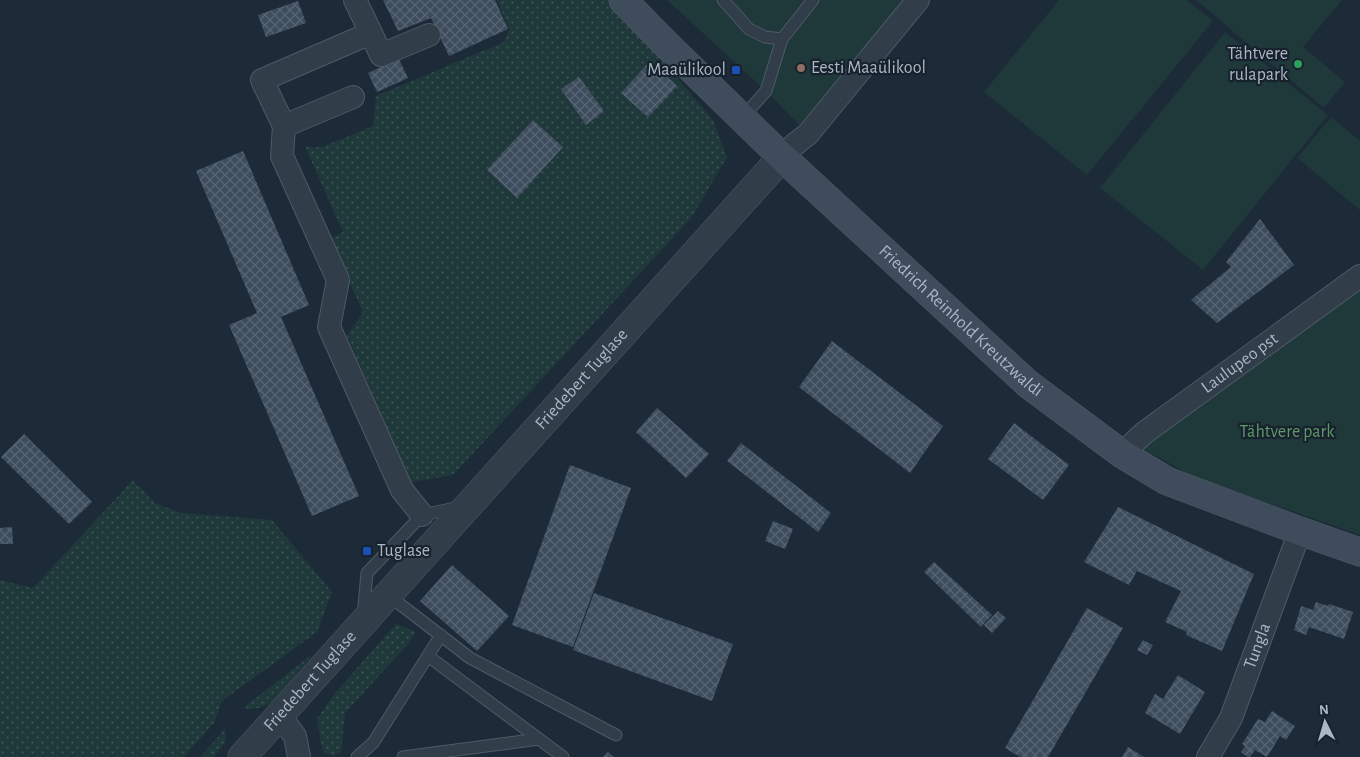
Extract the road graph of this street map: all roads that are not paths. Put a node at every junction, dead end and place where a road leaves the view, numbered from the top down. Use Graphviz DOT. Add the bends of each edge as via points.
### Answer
graph roads {
  1 [pos="355,0"];
  2 [pos="623,0"];
  3 [pos="723,0"];
  4 [pos="813,0"];
  5 [pos="918,0"];
  6 [pos="371,33"];
  7 [pos="429,35"];
  8 [pos="782,39"];
  9 [pos="353,97"];
  10 [pos="742,118"];
  11 [pos="284,126"];
  12 [pos="782,157"];
  13 [pos="1360,276"];
  14 [pos="1122,454"];
  15 [pos="469,505"];
  16 [pos="422,515"];
  17 [pos="1300,531"];
  18 [pos="1360,552"];
  19 [pos="388,595"];
  20 [pos="362,624"];
  21 [pos="441,635"];
  22 [pos="428,656"];
  23 [pos="280,715"];
  24 [pos="616,735"];
  25 [pos="539,739"];
  26 [pos="242,757"];
  27 [pos="299,757"];
  28 [pos="357,757"];
  29 [pos="403,757"];
  30 [pos="563,757"];
  31 [pos="1208,757"];
  1 -- 6 [label="street"];
  2 -- 10 [label="main road, Friedrich Reinhold Kreutzwaldi"];
  3 -- 8 [label="lane" via="749,29 765,37"];
  4 -- 8 [label="lane"];
  5 -- 12 [label="street, Friedebert Tuglase" via="808,134"];
  6 -- 7 [label="street" via="381,55"];
  6 -- 11 [label="street" via="262,80"];
  8 -- 10 [label="lane" via="766,91"];
  9 -- 11 [label="street"];
  10 -- 12 [label="main road, Friedrich Reinhold Kreutzwaldi"];
  11 -- 16 [label="street" via="282,156 338,280 329,327 402,490"];
  12 -- 14 [label="main road, Friedrich Reinhold Kreutzwaldi" via="1028,384"];
  12 -- 15 [label="street, Friedebert Tuglase"];
  13 -- 14 [label="street, Laulupeo pst" via="1144,433"];
  14 -- 17 [label="main road, Friedrich Reinhold Kreutzwaldi" via="1166,481"];
  15 -- 16 [label="lane"];
  15 -- 19 [label="street, Friedebert Tuglase"];
  16 -- 20 [label="lane" via="367,573"];
  17 -- 18 [label="main road, Friedrich Reinhold Kreutzwaldi"];
  17 -- 31 [label="street, Tungla" via="1231,718"];
  19 -- 20 [label="street, Friedebert Tuglase"];
  19 -- 21 [label="lane"];
  20 -- 23 [label="street, Friedebert Tuglase"];
  21 -- 22 [label="lane"];
  21 -- 24 [label="lane" via="470,658"];
  22 -- 25 [label="lane"];
  22 -- 28 [label="lane" via="372,744"];
  23 -- 26 [label="street, Friedebert Tuglase"];
  23 -- 27 [label="street" via="295,736"];
  25 -- 29 [label="lane"];
  25 -- 30 [label="lane"];
}
